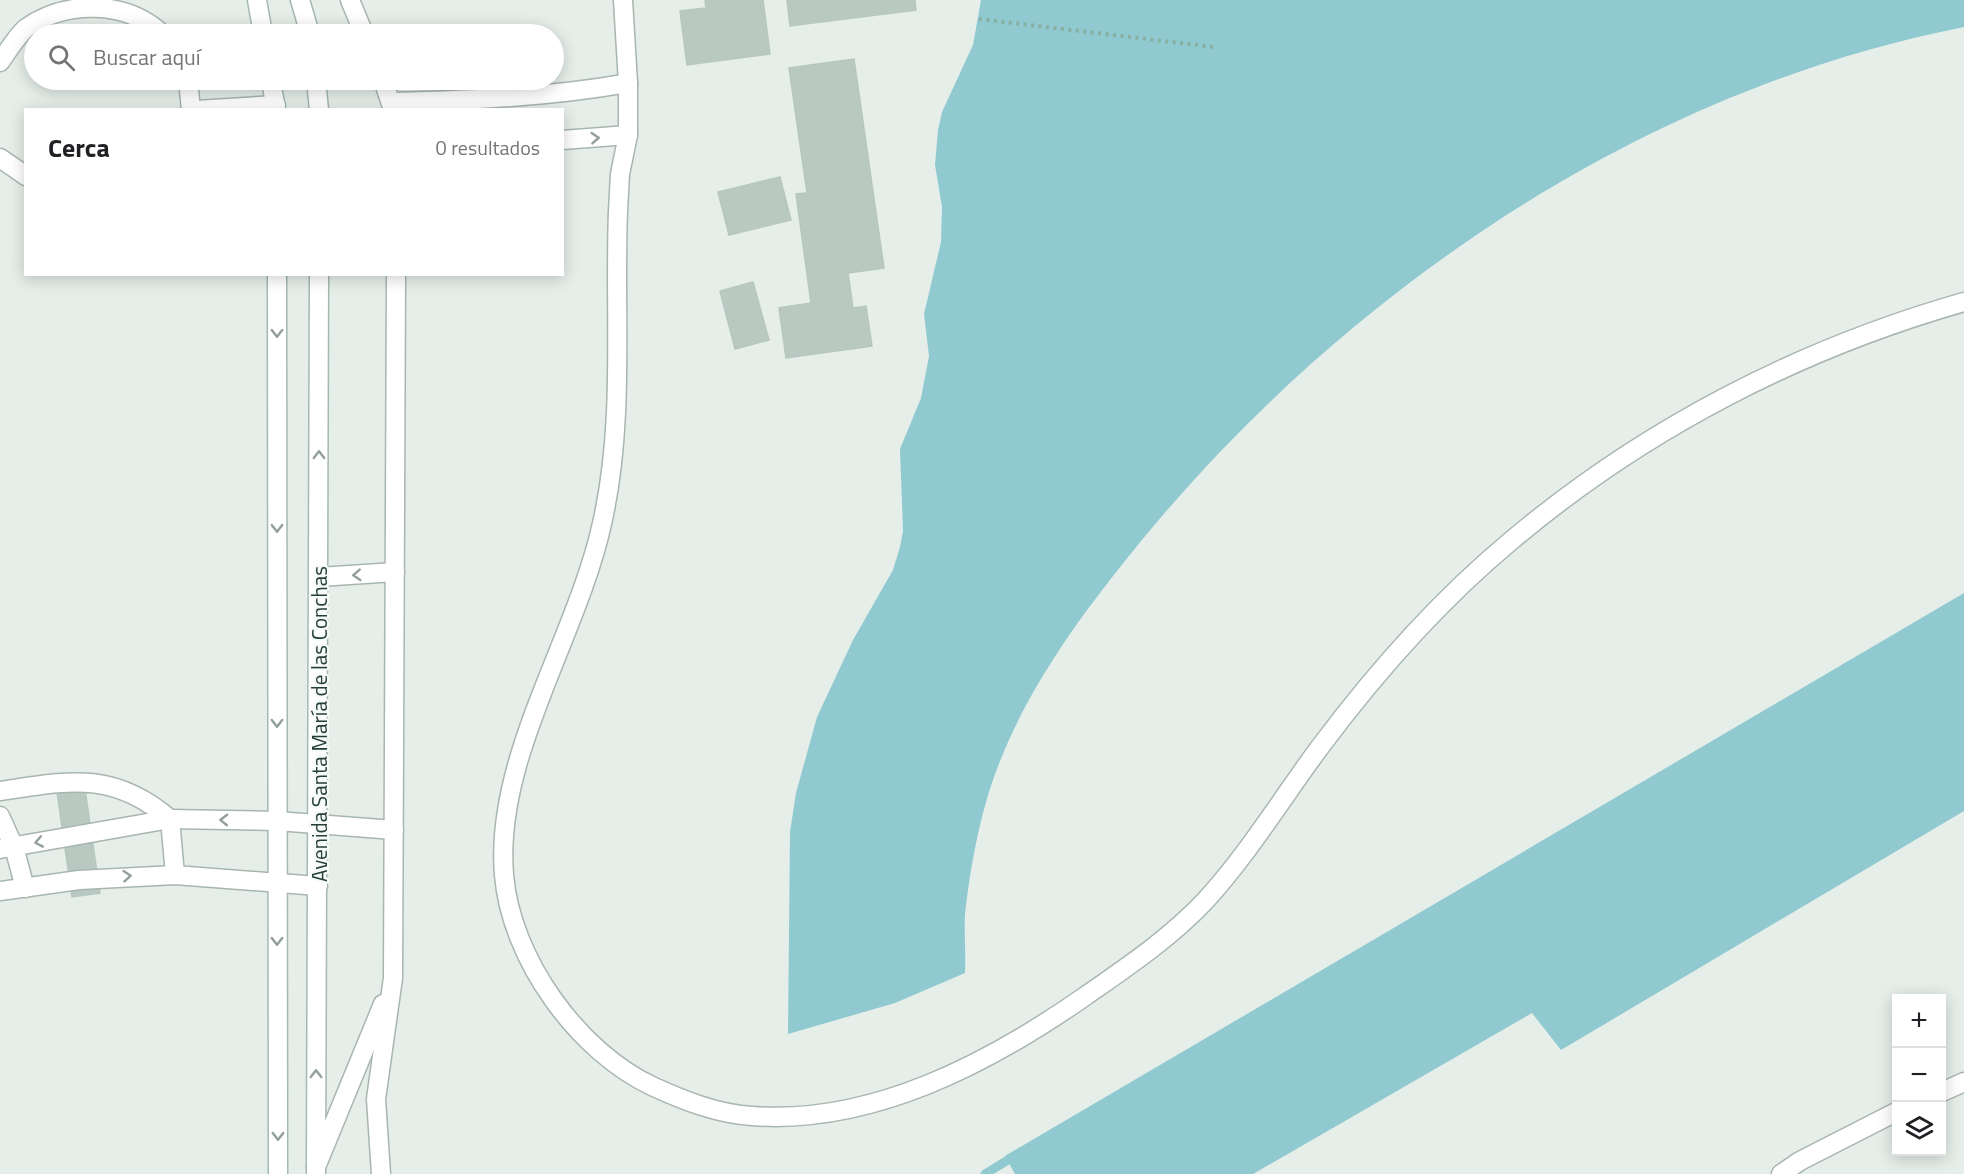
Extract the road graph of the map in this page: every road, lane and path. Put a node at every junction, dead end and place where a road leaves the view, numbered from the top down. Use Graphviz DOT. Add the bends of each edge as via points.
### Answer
graph roads {
  1 [pos="257,0"];
  2 [pos="300,0"];
  3 [pos="623,0"];
  4 [pos="353,3"];
  5 [pos="979,19"];
  6 [pos="33,24"];
  7 [pos="152,24"];
  8 [pos="261,24"];
  9 [pos="307,24"];
  10 [pos="360,24"];
  11 [pos="24,30"];
  12 [pos="1214,47"];
  13 [pos="0,62"];
  14 [pos="628,83"];
  15 [pos="189,90"];
  16 [pos="273,90"];
  17 [pos="317,90"];
  18 [pos="387,90"];
  19 [pos="393,106"];
  20 [pos="276,107"];
  21 [pos="191,108"];
  22 [pos="249,108"];
  23 [pos="319,108"];
  24 [pos="628,135"];
  25 [pos="564,140"];
  26 [pos="0,158"];
  27 [pos="24,175"];
  28 [pos="277,276"];
  29 [pos="320,276"];
  30 [pos="396,276"];
  31 [pos="1964,302"];
  32 [pos="394,572"];
  33 [pos="320,577"];
  34 [pos="0,790"];
  35 [pos="0,816"];
  36 [pos="170,819"];
  37 [pos="278,822"];
  38 [pos="318,824"];
  39 [pos="394,830"];
  40 [pos="7,848"];
  41 [pos="175,875"];
  42 [pos="277,882"];
  43 [pos="318,886"];
  44 [pos="25,888"];
  45 [pos="0,891"];
  46 [pos="393,978"];
  47 [pos="1964,1082"];
  48 [pos="1946,1090"];
  49 [pos="1892,1114"];
  50 [pos="316,1172"];
  51 [pos="278,1174"];
  52 [pos="381,1174"];
  53 [pos="1781,1174"];
  1 -- 8 [label="street"];
  2 -- 9 [label="street"];
  3 -- 14 [label="street"];
  4 -- 10 [label="street"];
  5 -- 12 [label="path"];
  6 -- 7 [label="street" via="54,10 87,3 121,8"];
  11 -- 13 [label="street"];
  14 -- 19 [label="street" via="592,90"];
  14 -- 24 [label="street"];
  15 -- 21 [label="street"];
  16 -- 20 [label="street"];
  17 -- 23 [label="street"];
  18 -- 19 [label="street"];
  20 -- 22 [label="street"];
  25 -- 24 [label="street, one-way"];
  24 -- 31 [label="street" via="620,174 615,272 613,462 590,571 518,764 506,813 504,884 528,956 552,998 578,1031 642,1081 715,1110 748,1116 824,1113 892,1097 970,1065 1054,1018 1129,967 1204,902 1384,667 1509,542 1636,449 1735,392 1856,337"];
  26 -- 27 [label="street"];
  28 -- 37 [label="street, Avenida Santa María de las Conchas, one-way"];
  33 -- 29 [label="street, Avenida Santa María de las Conchas, one-way"];
  30 -- 32 [label="street"];
  32 -- 33 [label="street, one-way"];
  32 -- 39 [label="street"];
  33 -- 38 [label="street, Avenida Santa María de las Conchas"];
  34 -- 36 [label="street" via="77,780 126,790"];
  35 -- 40 [label="street"];
  37 -- 36 [label="street, one-way"];
  36 -- 40 [label="street, one-way"];
  36 -- 41 [label="street"];
  37 -- 38 [label="street"];
  37 -- 42 [label="street, Avenida Santa María de las Conchas"];
  38 -- 39 [label="street"];
  38 -- 43 [label="street, Avenida Santa María de las Conchas"];
  39 -- 46 [label="street"];
  40 -- 44 [label="street"];
  41 -- 42 [label="street"];
  44 -- 41 [label="street, one-way" via="79,880"];
  42 -- 43 [label="street"];
  42 -- 51 [label="street, Avenida Santa María de las Conchas, one-way"];
  50 -- 43 [label="street, Avenida Santa María de las Conchas, one-way"];
  44 -- 45 [label="street"];
  46 -- 50 [label="street"];
  46 -- 52 [label="street" via="376,1099"];
  47 -- 48 [label="street"];
  49 -- 53 [label="street"];
}
